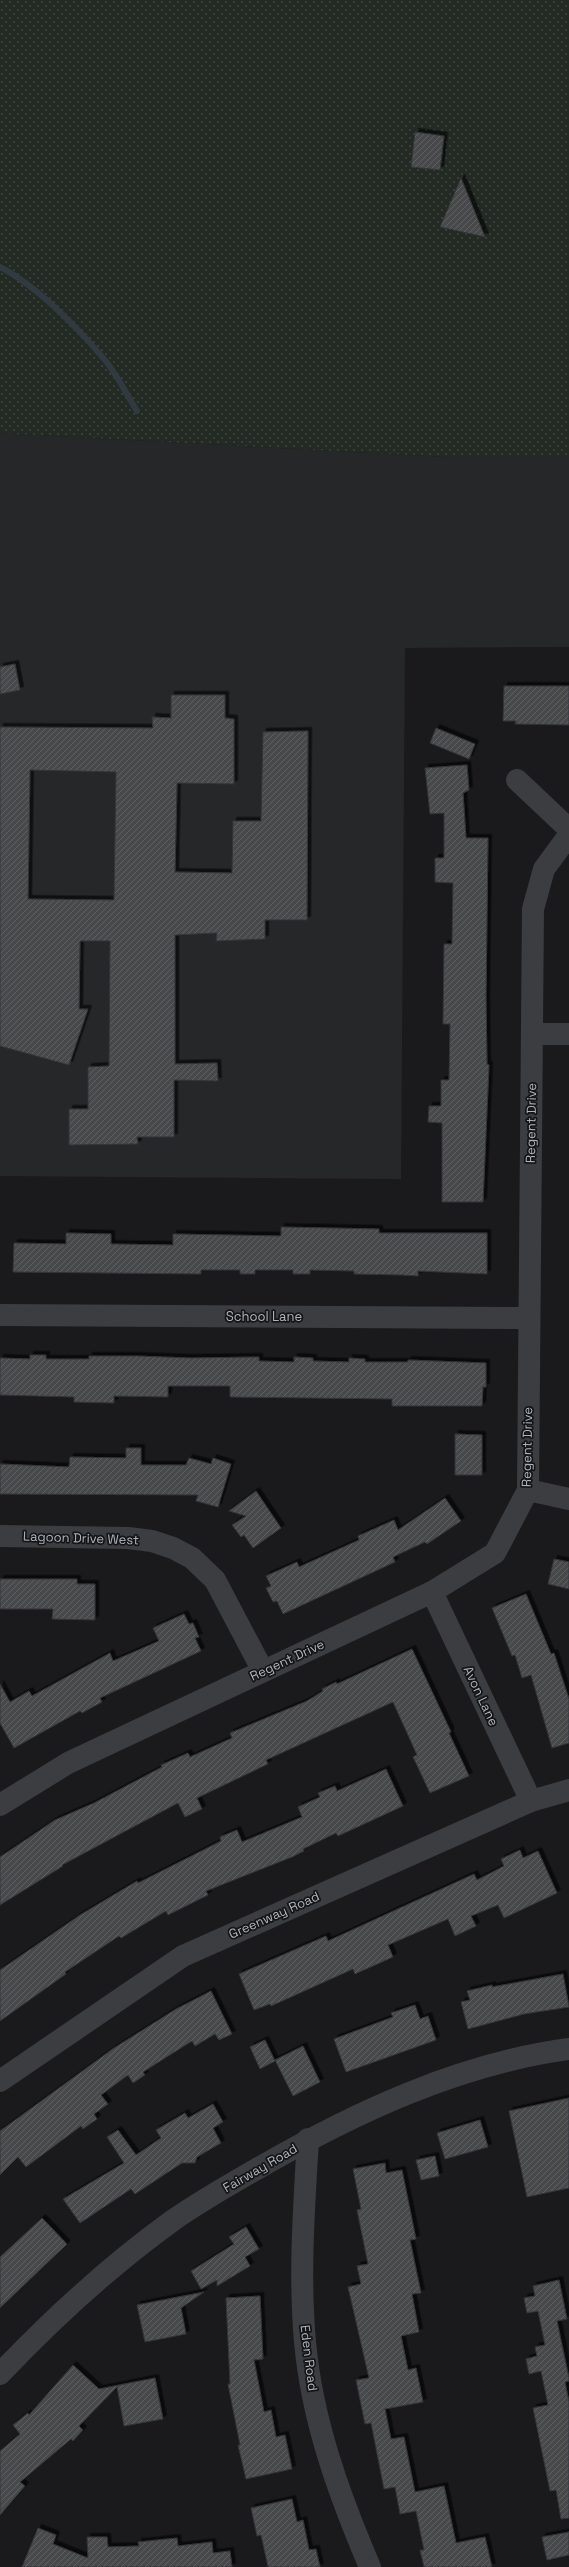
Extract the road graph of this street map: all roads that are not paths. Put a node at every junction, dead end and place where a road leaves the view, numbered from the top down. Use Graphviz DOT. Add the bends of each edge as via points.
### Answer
graph roads {
  1 [pos="517,780"];
  2 [pos="569,829"];
  3 [pos="569,835"];
  4 [pos="532,1034"];
  5 [pos="569,1034"];
  6 [pos="0,1315"];
  7 [pos="528,1318"];
  8 [pos="528,1490"];
  9 [pos="569,1498"];
  10 [pos="0,1536"];
  11 [pos="432,1592"];
  12 [pos="263,1670"];
  13 [pos="569,1790"];
  14 [pos="531,1801"];
  15 [pos="0,1805"];
  16 [pos="569,2049"];
  17 [pos="0,2081"];
  18 [pos="308,2139"];
  19 [pos="0,2374"];
  20 [pos="370,2567"];
  1 -- 2 [label="street"];
  3 -- 4 [label="street, Regent Drive" via="544,869 533,909"];
  4 -- 5 [label="street"];
  4 -- 7 [label="street, Regent Drive"];
  6 -- 7 [label="street, School Lane"];
  7 -- 8 [label="street, Regent Drive"];
  8 -- 9 [label="street"];
  8 -- 11 [label="street, Regent Drive" via="495,1553"];
  10 -- 12 [label="street, Lagoon Drive West" via="128,1538 152,1541 173,1548 192,1558 215,1580"];
  11 -- 12 [label="street, Regent Drive"];
  11 -- 14 [label="street, Avon Lane"];
  12 -- 15 [label="street, Regent Drive" via="68,1763"];
  13 -- 14 [label="street, Greenway Road"];
  14 -- 17 [label="street, Greenway Road" via="183,1956"];
  16 -- 18 [label="street, Fairway Road" via="496,2064 435,2084 375,2107"];
  18 -- 19 [label="street, Fairway Road" via="172,2221 75,2298"];
  18 -- 20 [label="street, Eden Road" via="303,2222 305,2343 314,2400 329,2462"];
}
